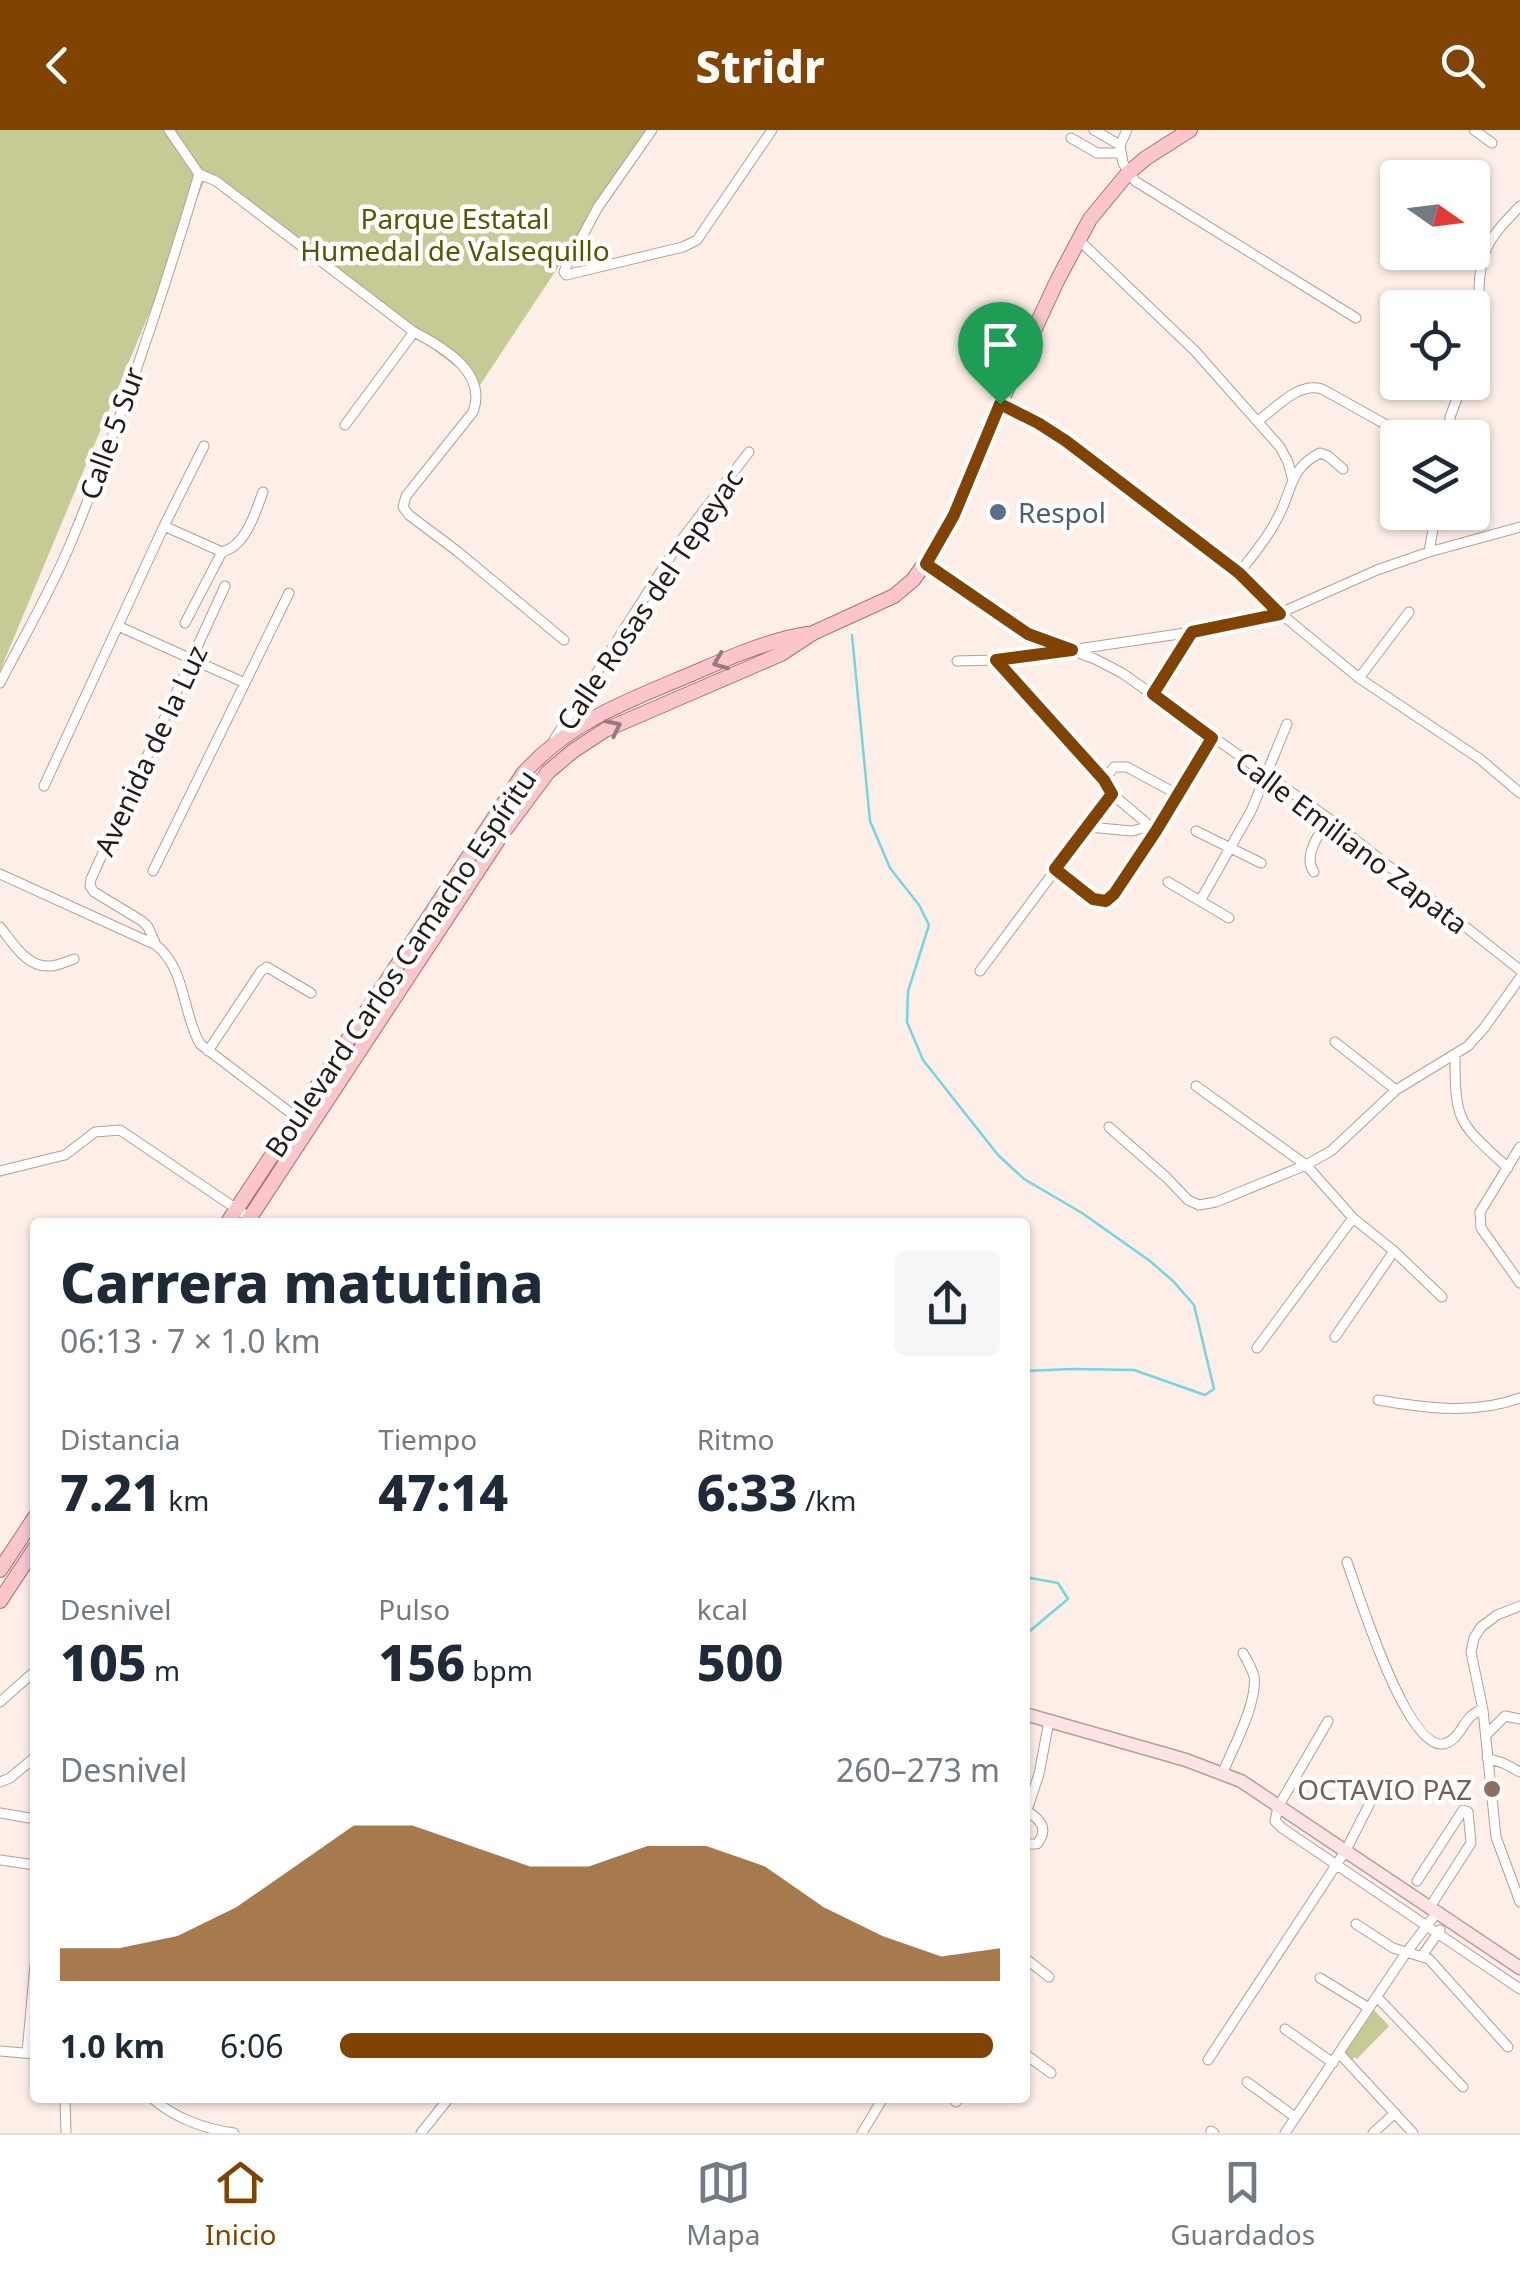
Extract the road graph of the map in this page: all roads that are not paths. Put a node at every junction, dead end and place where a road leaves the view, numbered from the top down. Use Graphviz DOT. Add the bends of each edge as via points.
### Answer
graph roads {
  1 [pos="169,130"];
  2 [pos="652,130"];
  3 [pos="772,130"];
  4 [pos="1094,130"];
  5 [pos="1128,130"];
  6 [pos="1190,130"];
  7 [pos="1474,130"];
  8 [pos="1071,138"];
  9 [pos="1492,143"];
  10 [pos="1121,149"];
  11 [pos="1128,173"];
  12 [pos="199,174"];
  13 [pos="1520,206"];
  14 [pos="1078,239"];
  15 [pos="1481,290"];
  16 [pos="1356,318"];
  17 [pos="414,332"];
  18 [pos="1000,404"];
  19 [pos="1258,421"];
  20 [pos="1380,421"];
  21 [pos="346,425"];
  22 [pos="204,446"];
  23 [pos="749,452"];
  24 [pos="1343,469"];
  25 [pos="1292,477"];
  26 [pos="263,492"];
  27 [pos="164,526"];
  28 [pos="1520,527"];
  29 [pos="1433,530"];
  30 [pos="222,552"];
  31 [pos="1429,552"];
  32 [pos="926,564"];
  33 [pos="1239,573"];
  34 [pos="226,586"];
  35 [pos="289,593"];
  36 [pos="1410,612"];
  37 [pos="1280,614"];
  38 [pos="185,623"];
  39 [pos="118,626"];
  40 [pos="1192,632"];
  41 [pos="813,633"];
  42 [pos="564,640"];
  43 [pos="1072,650"];
  44 [pos="192,659"];
  45 [pos="996,660"];
  46 [pos="956,661"];
  47 [pos="1359,678"];
  48 [pos="245,683"];
  49 [pos="0,684"];
  50 [pos="1153,694"];
  51 [pos="1287,724"];
  52 [pos="1212,738"];
  53 [pos="550,746"];
  54 [pos="1266,775"];
  55 [pos="1104,780"];
  56 [pos="44,786"];
  57 [pos="1520,793"];
  58 [pos="1112,794"];
  59 [pos="1177,794"];
  60 [pos="1328,818"];
  61 [pos="1088,826"];
  62 [pos="1153,828"];
  63 [pos="1196,831"];
  64 [pos="1230,848"];
  65 [pos="1261,863"];
  66 [pos="1055,869"];
  67 [pos="153,872"];
  68 [pos="1314,872"];
  69 [pos="0,874"];
  70 [pos="1168,882"];
  71 [pos="1200,900"];
  72 [pos="1228,918"];
  73 [pos="0,928"];
  74 [pos="156,944"];
  75 [pos="74,959"];
  76 [pos="1520,970"];
  77 [pos="980,972"];
  78 [pos="1520,978"];
  79 [pos="310,993"];
  80 [pos="1508,996"];
  81 [pos="1520,1006"];
  82 [pos="1335,1042"];
  83 [pos="208,1051"];
  84 [pos="1456,1055"];
  85 [pos="1196,1086"];
  86 [pos="1396,1090"];
  87 [pos="296,1117"];
  88 [pos="1109,1127"];
  89 [pos="1520,1147"];
  90 [pos="1306,1165"];
  91 [pos="1508,1168"];
  92 [pos="0,1171"];
  93 [pos="232,1216"];
  94 [pos="250,1218"];
  95 [pos="1354,1218"];
  96 [pos="1394,1252"];
  97 [pos="1520,1282"];
  98 [pos="1442,1297"];
  99 [pos="1335,1337"];
  100 [pos="1257,1348"];
  101 [pos="1520,1398"];
  102 [pos="1378,1400"];
  103 [pos="30,1525"];
  104 [pos="30,1556"];
  105 [pos="1347,1562"];
  106 [pos="0,1570"];
  107 [pos="0,1602"];
  108 [pos="1520,1606"];
  109 [pos="1244,1653"];
  110 [pos="30,1675"];
  111 [pos="0,1702"];
  112 [pos="1483,1710"];
  113 [pos="1030,1715"];
  114 [pos="1520,1719"];
  115 [pos="1049,1721"];
  116 [pos="1328,1721"];
  117 [pos="1486,1735"];
  118 [pos="1487,1758"];
  119 [pos="30,1761"];
  120 [pos="1224,1772"];
  121 [pos="1520,1772"];
  122 [pos="0,1782"];
  123 [pos="1372,1799"];
  124 [pos="1030,1802"];
  125 [pos="1278,1808"];
  126 [pos="0,1813"];
  127 [pos="1030,1816"];
  128 [pos="30,1819"];
  129 [pos="1030,1844"];
  130 [pos="1346,1850"];
  131 [pos="0,1860"];
  132 [pos="30,1864"];
  133 [pos="1337,1865"];
  134 [pos="1417,1880"];
  135 [pos="1520,1902"];
  136 [pos="1439,1912"];
  137 [pos="1356,1924"];
  138 [pos="1426,1925"];
  139 [pos="1438,1932"];
  140 [pos="1406,1953"];
  141 [pos="1422,1956"];
  142 [pos="1030,1962"];
  143 [pos="1520,1968"];
  144 [pos="1049,1977"];
  145 [pos="1320,1978"];
  146 [pos="1520,1989"];
  147 [pos="1377,1997"];
  148 [pos="1369,2008"];
  149 [pos="1285,2029"];
  150 [pos="1508,2047"];
  151 [pos="0,2051"];
  152 [pos="30,2053"];
  153 [pos="1030,2058"];
  154 [pos="1336,2058"];
  155 [pos="1208,2060"];
  156 [pos="1051,2073"];
  157 [pos="1247,2082"];
  158 [pos="1462,2087"];
  159 [pos="65,2103"];
  160 [pos="158,2103"];
  161 [pos="445,2103"];
  162 [pos="879,2103"];
  163 [pos="1395,2113"];
  164 [pos="1295,2117"];
  165 [pos="66,2133"];
  166 [pos="234,2133"];
  167 [pos="421,2133"];
  168 [pos="862,2133"];
  169 [pos="1285,2133"];
  170 [pos="1374,2133"];
  171 [pos="1413,2133"];
  1 -- 12 [label="street"];
  2 -- 3 [label="street" via="598,206 566,275 698,240"];
  4 -- 10 [label="street"];
  5 -- 10 [label="street"];
  6 -- 11 [label="main road, Boulevard Carlos Camacho Espíritu"];
  7 -- 9 [label="street"];
  8 -- 10 [label="street" via="1097,153"];
  10 -- 11 [label="street"];
  11 -- 14 [label="main road, Boulevard Carlos Camacho Espíritu"];
  11 -- 16 [label="street"];
  12 -- 17 [label="street"];
  12 -- 49 [label="street, Calle 5 Sur" via="70,544"];
  13 -- 15 [label="street" via="1487,246"];
  14 -- 18 [label="main road, Boulevard Carlos Camacho Espíritu"];
  14 -- 19 [label="street"];
  17 -- 21 [label="street"];
  17 -- 42 [label="street" via="462,366 478,399 403,507"];
  18 -- 32 [label="main road, Boulevard Carlos Camacho Espíritu"];
  18 -- 33 [label="street" via="1066,441"];
  19 -- 20 [label="street" via="1313,386"];
  19 -- 25 [label="street"];
  22 -- 27 [label="street"];
  23 -- 53 [label="street, Calle Rosas del Tepeyac" via="679,543"];
  24 -- 25 [label="street" via="1320,453"];
  25 -- 33 [label="street" via="1277,520"];
  26 -- 30 [label="street" via="238,542"];
  27 -- 30 [label="street"];
  27 -- 39 [label="street"];
  28 -- 31 [label="street"];
  29 -- 31 [label="street"];
  30 -- 38 [label="street"];
  31 -- 37 [label="street"];
  32 -- 41 [label="main road, Boulevard Carlos Camacho Espíritu" via="894,596"];
  32 -- 43 [label="street, Calle Emiliano Zapata" via="1028,634"];
  33 -- 37 [label="street"];
  34 -- 44 [label="street, Avenida de la Luz"];
  35 -- 48 [label="street"];
  36 -- 47 [label="street"];
  37 -- 40 [label="street"];
  37 -- 47 [label="street"];
  39 -- 44 [label="street"];
  39 -- 56 [label="street"];
  40 -- 43 [label="street"];
  40 -- 50 [label="street"];
  41 -- 53 [label="main road, Boulevard Carlos Camacho Espíritu, one-way" via="775,640 667,684"];
  94 -- 41 [label="main road, Boulevard Carlos Camacho Espíritu, one-way" via="548,772 605,730 781,654"];
  43 -- 45 [label="street"];
  43 -- 50 [label="street, Calle Emiliano Zapata"];
  44 -- 48 [label="street"];
  44 -- 74 [label="street, Avenida de la Luz" via="91,878 94,892 148,926"];
  45 -- 46 [label="street"];
  45 -- 55 [label="street"];
  47 -- 57 [label="street"];
  48 -- 67 [label="street"];
  50 -- 52 [label="street, Calle Emiliano Zapata"];
  51 -- 54 [label="street"];
  52 -- 54 [label="street, Calle Emiliano Zapata"];
  52 -- 59 [label="street"];
  53 -- 87 [label="main road, Boulevard Carlos Camacho Espíritu" via="517,784"];
  54 -- 60 [label="street, Calle Emiliano Zapata"];
  54 -- 64 [label="street"];
  55 -- 58 [label="street"];
  55 -- 59 [label="street" via="1114,767 1128,767"];
  58 -- 61 [label="street"];
  58 -- 62 [label="street"];
  59 -- 62 [label="street"];
  60 -- 68 [label="street" via="1310,854"];
  60 -- 76 [label="street, Calle Emiliano Zapata"];
  61 -- 62 [label="street"];
  61 -- 66 [label="street"];
  62 -- 66 [label="street" via="1106,901 1093,899"];
  63 -- 64 [label="street"];
  64 -- 65 [label="street"];
  64 -- 71 [label="street"];
  66 -- 77 [label="street"];
  69 -- 74 [label="street"];
  70 -- 71 [label="street"];
  71 -- 72 [label="street"];
  73 -- 75 [label="street" via="36,964"];
  74 -- 83 [label="street, Avenida de la Luz" via="176,968 193,1031"];
  78 -- 80 [label="street"];
  79 -- 83 [label="street" via="267,966"];
  80 -- 81 [label="street"];
  80 -- 84 [label="street"];
  82 -- 86 [label="street"];
  83 -- 87 [label="street"];
  84 -- 86 [label="street"];
  84 -- 91 [label="street" via="1458,1114"];
  85 -- 90 [label="street"];
  86 -- 90 [label="street" via="1331,1151"];
  87 -- 93 [label="main road, Boulevard Carlos Camacho Espíritu"];
  88 -- 90 [label="street" via="1198,1205"];
  89 -- 91 [label="street"];
  90 -- 95 [label="street"];
  91 -- 97 [label="street" via="1479,1218"];
  92 -- 93 [label="street" via="64,1156 95,1132 120,1130"];
  95 -- 96 [label="street"];
  95 -- 100 [label="street"];
  96 -- 98 [label="street"];
  96 -- 99 [label="street"];
  101 -- 102 [label="street" via="1495,1406 1434,1408"];
  103 -- 106 [label="main road"];
  104 -- 107 [label="main road"];
  105 -- 112 [label="street" via="1384,1665 1423,1736 1447,1743 1470,1715"];
  108 -- 112 [label="street" via="1489,1620 1474,1638 1471,1658"];
  109 -- 120 [label="street" via="1254,1688"];
  110 -- 111 [label="street"];
  112 -- 117 [label="street"];
  113 -- 115 [label="main road"];
  114 -- 117 [label="street" via="1505,1716"];
  115 -- 120 [label="main road"];
  115 -- 124 [label="street"];
  116 -- 125 [label="street"];
  117 -- 118 [label="street"];
  118 -- 121 [label="street"];
  118 -- 135 [label="street" via="1496,1837"];
  119 -- 122 [label="street"];
  120 -- 125 [label="main road"];
  123 -- 130 [label="street"];
  125 -- 130 [label="main road"];
  125 -- 133 [label="street" via="1282,1828"];
  126 -- 128 [label="street"];
  127 -- 129 [label="street" via="1044,1829 1037,1844"];
  130 -- 133 [label="street"];
  130 -- 136 [label="main road"];
  131 -- 132 [label="street"];
  133 -- 138 [label="street"];
  133 -- 155 [label="street"];
  134 -- 136 [label="street" via="1463,1810 1468,1812 1471,1843"];
  136 -- 138 [label="street"];
  136 -- 139 [label="street"];
  136 -- 143 [label="main road"];
  137 -- 140 [label="street"];
  138 -- 139 [label="street"];
  138 -- 140 [label="street"];
  139 -- 141 [label="street"];
  139 -- 146 [label="street"];
  140 -- 141 [label="street"];
  140 -- 147 [label="street"];
  141 -- 150 [label="street"];
  142 -- 144 [label="street"];
  145 -- 148 [label="street"];
  147 -- 148 [label="street"];
  147 -- 158 [label="street"];
  148 -- 154 [label="street"];
  149 -- 154 [label="street"];
  151 -- 152 [label="street"];
  153 -- 156 [label="street"];
  154 -- 163 [label="street"];
  154 -- 164 [label="street"];
  157 -- 164 [label="street"];
  159 -- 165 [label="street"];
  160 -- 166 [label="street" via="202,2126"];
  161 -- 167 [label="street"];
  162 -- 168 [label="street"];
  163 -- 170 [label="street"];
  163 -- 171 [label="street"];
  164 -- 169 [label="street"];
}
